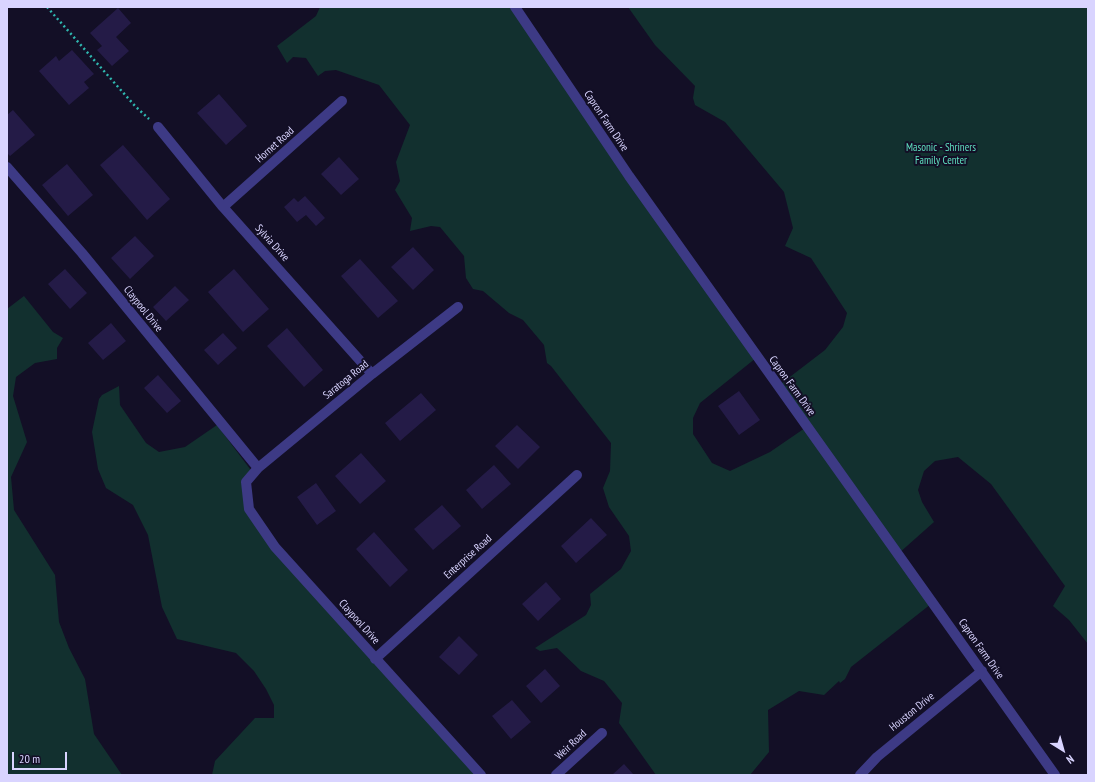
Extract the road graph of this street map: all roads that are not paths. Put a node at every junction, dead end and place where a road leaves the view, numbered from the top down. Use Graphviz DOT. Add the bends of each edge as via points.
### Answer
graph roads {
  1 [pos="515,7"];
  2 [pos="342,101"];
  3 [pos="158,127"];
  4 [pos="7,167"];
  5 [pos="223,207"];
  6 [pos="458,308"];
  7 [pos="372,374"];
  8 [pos="255,471"];
  9 [pos="578,475"];
  10 [pos="375,659"];
  11 [pos="982,671"];
  12 [pos="602,733"];
  13 [pos="481,775"];
  14 [pos="556,775"];
  15 [pos="860,775"];
  16 [pos="1055,775"];
  1 -- 11 [label="street, Capron Farm Drive" via="629,176"];
  2 -- 5 [label="street, Hornet Road"];
  3 -- 5 [label="street, Sylvia Drive"];
  4 -- 8 [label="street, Claypool Drive" via="82,253"];
  5 -- 7 [label="street, Sylvia Drive"];
  6 -- 7 [label="street, Saratoga Road"];
  7 -- 8 [label="street, Saratoga Road"];
  8 -- 10 [label="street, Claypool Drive" via="246,482 249,509 275,547"];
  9 -- 10 [label="street, Enterprise Road"];
  10 -- 13 [label="street, Claypool Drive"];
  11 -- 15 [label="street, Houston Drive" via="876,757"];
  11 -- 16 [label="street, Capron Farm Drive"];
  12 -- 14 [label="street, Weir Road"];
}
